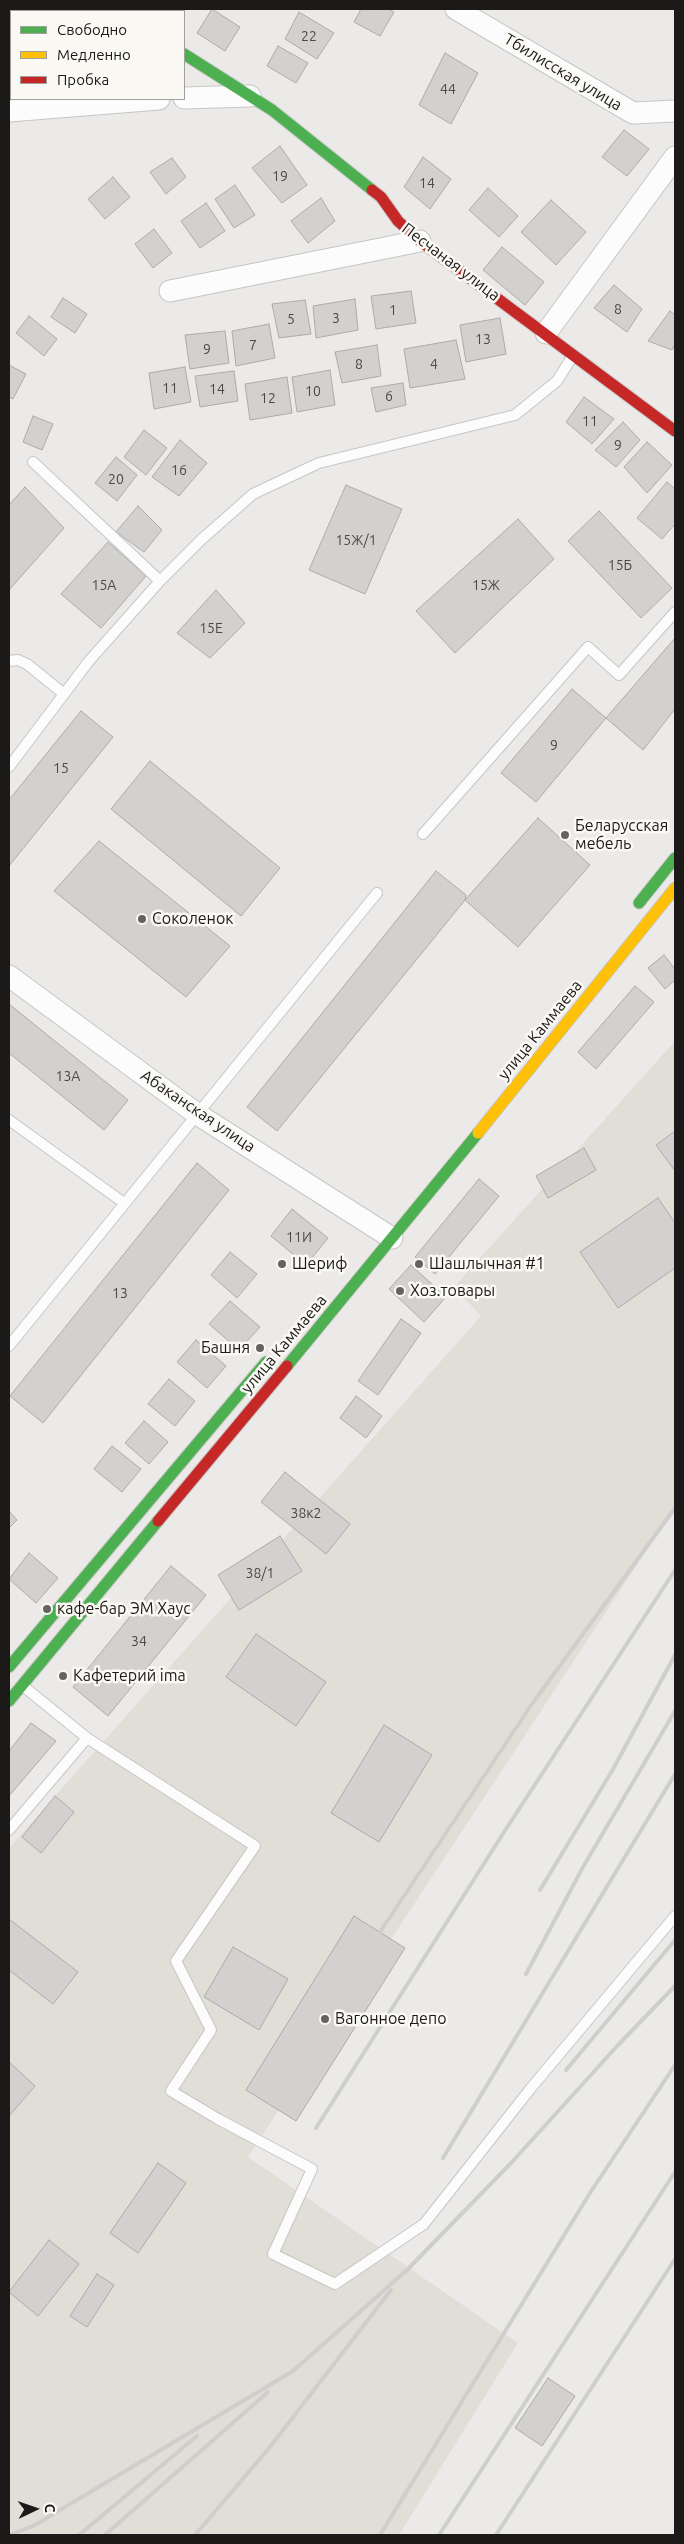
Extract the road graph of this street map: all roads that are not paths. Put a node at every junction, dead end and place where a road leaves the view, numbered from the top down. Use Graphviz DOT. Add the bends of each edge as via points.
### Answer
graph roads {
  1 [pos="456,9"];
  2 [pos="185,55"];
  3 [pos="250,96"];
  4 [pos="185,98"];
  5 [pos="146,100"];
  6 [pos="9,111"];
  7 [pos="675,111"];
  8 [pos="675,156"];
  9 [pos="420,241"];
  10 [pos="170,291"];
  11 [pos="546,333"];
  12 [pos="574,354"];
  13 [pos="675,431"];
  14 [pos="33,462"];
  15 [pos="160,581"];
  16 [pos="675,612"];
  17 [pos="9,661"];
  18 [pos="64,694"];
  19 [pos="9,767"];
  20 [pos="422,834"];
  21 [pos="675,858"];
  22 [pos="675,888"];
  23 [pos="377,893"];
  24 [pos="632,912"];
  25 [pos="9,976"];
  26 [pos="197,1114"];
  27 [pos="9,1120"];
  28 [pos="124,1203"];
  29 [pos="382,1230"];
  30 [pos="9,1346"];
  31 [pos="271,1356"];
  32 [pos="9,1667"];
  33 [pos="13,1687"];
  34 [pos="87,1738"];
  35 [pos="9,1830"];
  36 [pos="675,1916"];
  1 -- 7 [label="street, Тбилисская улица" via="632,113"];
  2 -- 3 [label="main road, Песчаная улица"];
  3 -- 4 [label="street"];
  3 -- 9 [label="main road, Песчаная улица" via="381,197 398,221"];
  5 -- 6 [label="street"];
  8 -- 11 [label="street"];
  9 -- 10 [label="street"];
  9 -- 11 [label="main road, Песчаная улица"];
  11 -- 12 [label="main road, Песчаная улица"];
  12 -- 13 [label="main road, Песчаная улица"];
  12 -- 15 [label="lane" via="557,381 515,415 319,463 254,494"];
  14 -- 15 [label="lane"];
  15 -- 18 [label="lane"];
  16 -- 20 [label="lane" via="618,674 588,647"];
  17 -- 18 [label="lane" via="27,664"];
  18 -- 19 [label="lane"];
  21 -- 24 [label="main road"];
  22 -- 29 [label="main road, улица Каммаева"];
  23 -- 26 [label="lane"];
  25 -- 26 [label="street, Абаканская улица"];
  26 -- 28 [label="lane"];
  26 -- 29 [label="street, Абаканская улица"];
  27 -- 28 [label="lane"];
  28 -- 30 [label="lane"];
  29 -- 33 [label="main road, улица Каммаева"];
  31 -- 32 [label="main road, улица Каммаева"];
  33 -- 34 [label="lane"];
  34 -- 35 [label="lane"];
  34 -- 36 [label="lane" via="255,1846 176,1961 211,2030 171,2091 312,2169 273,2254 335,2284 424,2224 531,2088"];
}
